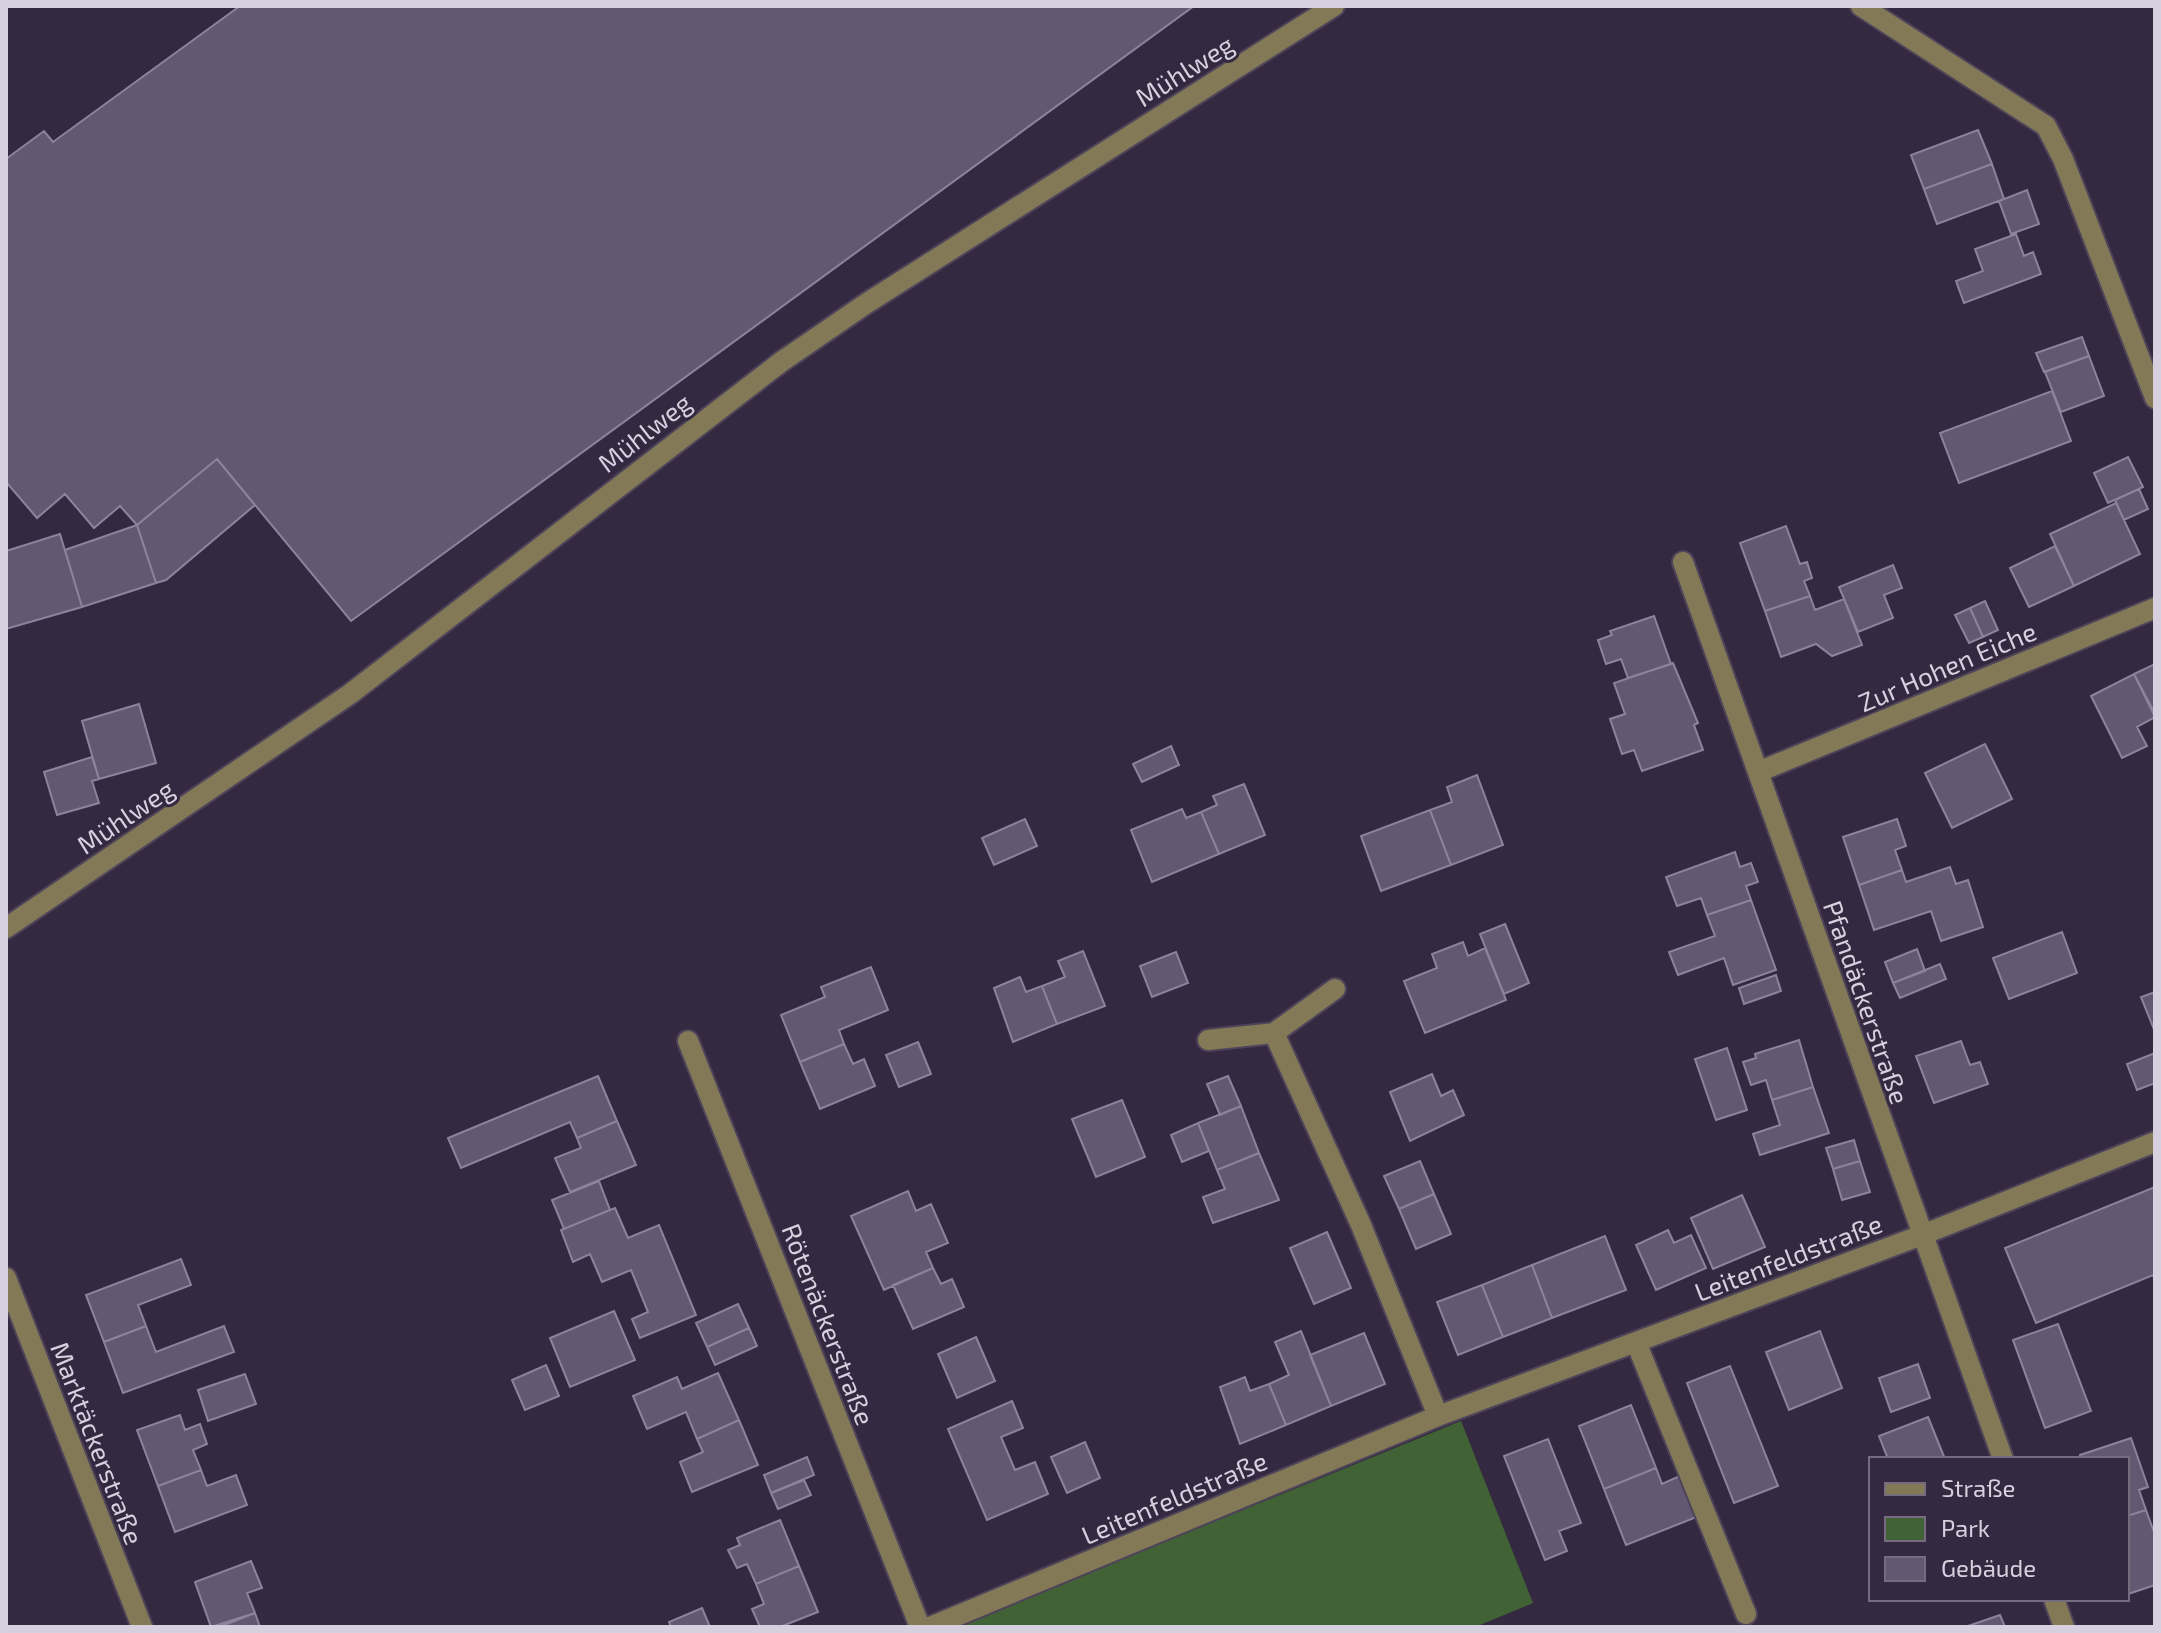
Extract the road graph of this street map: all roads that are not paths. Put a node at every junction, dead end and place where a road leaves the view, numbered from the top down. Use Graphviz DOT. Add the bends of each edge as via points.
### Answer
graph roads {
  1 [pos="1334,6"];
  2 [pos="1861,6"];
  3 [pos="2155,398"];
  4 [pos="1683,562"];
  5 [pos="2155,608"];
  6 [pos="1758,772"];
  7 [pos="6,928"];
  8 [pos="1335,989"];
  9 [pos="1274,1033"];
  10 [pos="1208,1040"];
  11 [pos="688,1041"];
  12 [pos="2155,1142"];
  13 [pos="1922,1235"];
  14 [pos="6,1278"];
  15 [pos="1636,1342"];
  16 [pos="1438,1416"];
  17 [pos="2002,1457"];
  18 [pos="2055,1601"];
  19 [pos="1746,1614"];
  20 [pos="142,1627"];
  21 [pos="920,1627"];
  22 [pos="930,1627"];
  23 [pos="2064,1627"];
  1 -- 7 [label="street, Mühlweg" via="830,328 729,399 350,694"];
  2 -- 3 [label="street" via="2046,126"];
  4 -- 6 [label="street, Pfandäckerstraße"];
  5 -- 6 [label="street, Zur Hohen Eiche"];
  6 -- 13 [label="street, Pfandäckerstraße"];
  8 -- 9 [label="street"];
  9 -- 10 [label="street"];
  9 -- 16 [label="street" via="1361,1225"];
  11 -- 21 [label="street, Rötenäckerstraße"];
  12 -- 13 [label="street, Leitenfeldstraße"];
  13 -- 15 [label="street, Leitenfeldstraße"];
  13 -- 17 [label="street, Pfandäckerstraße"];
  14 -- 20 [label="street, Marktäckerstraße"];
  15 -- 16 [label="street, Leitenfeldstraße"];
  15 -- 19 [label="street"];
  16 -- 22 [label="street, Leitenfeldstraße"];
  18 -- 23 [label="street"];
}
